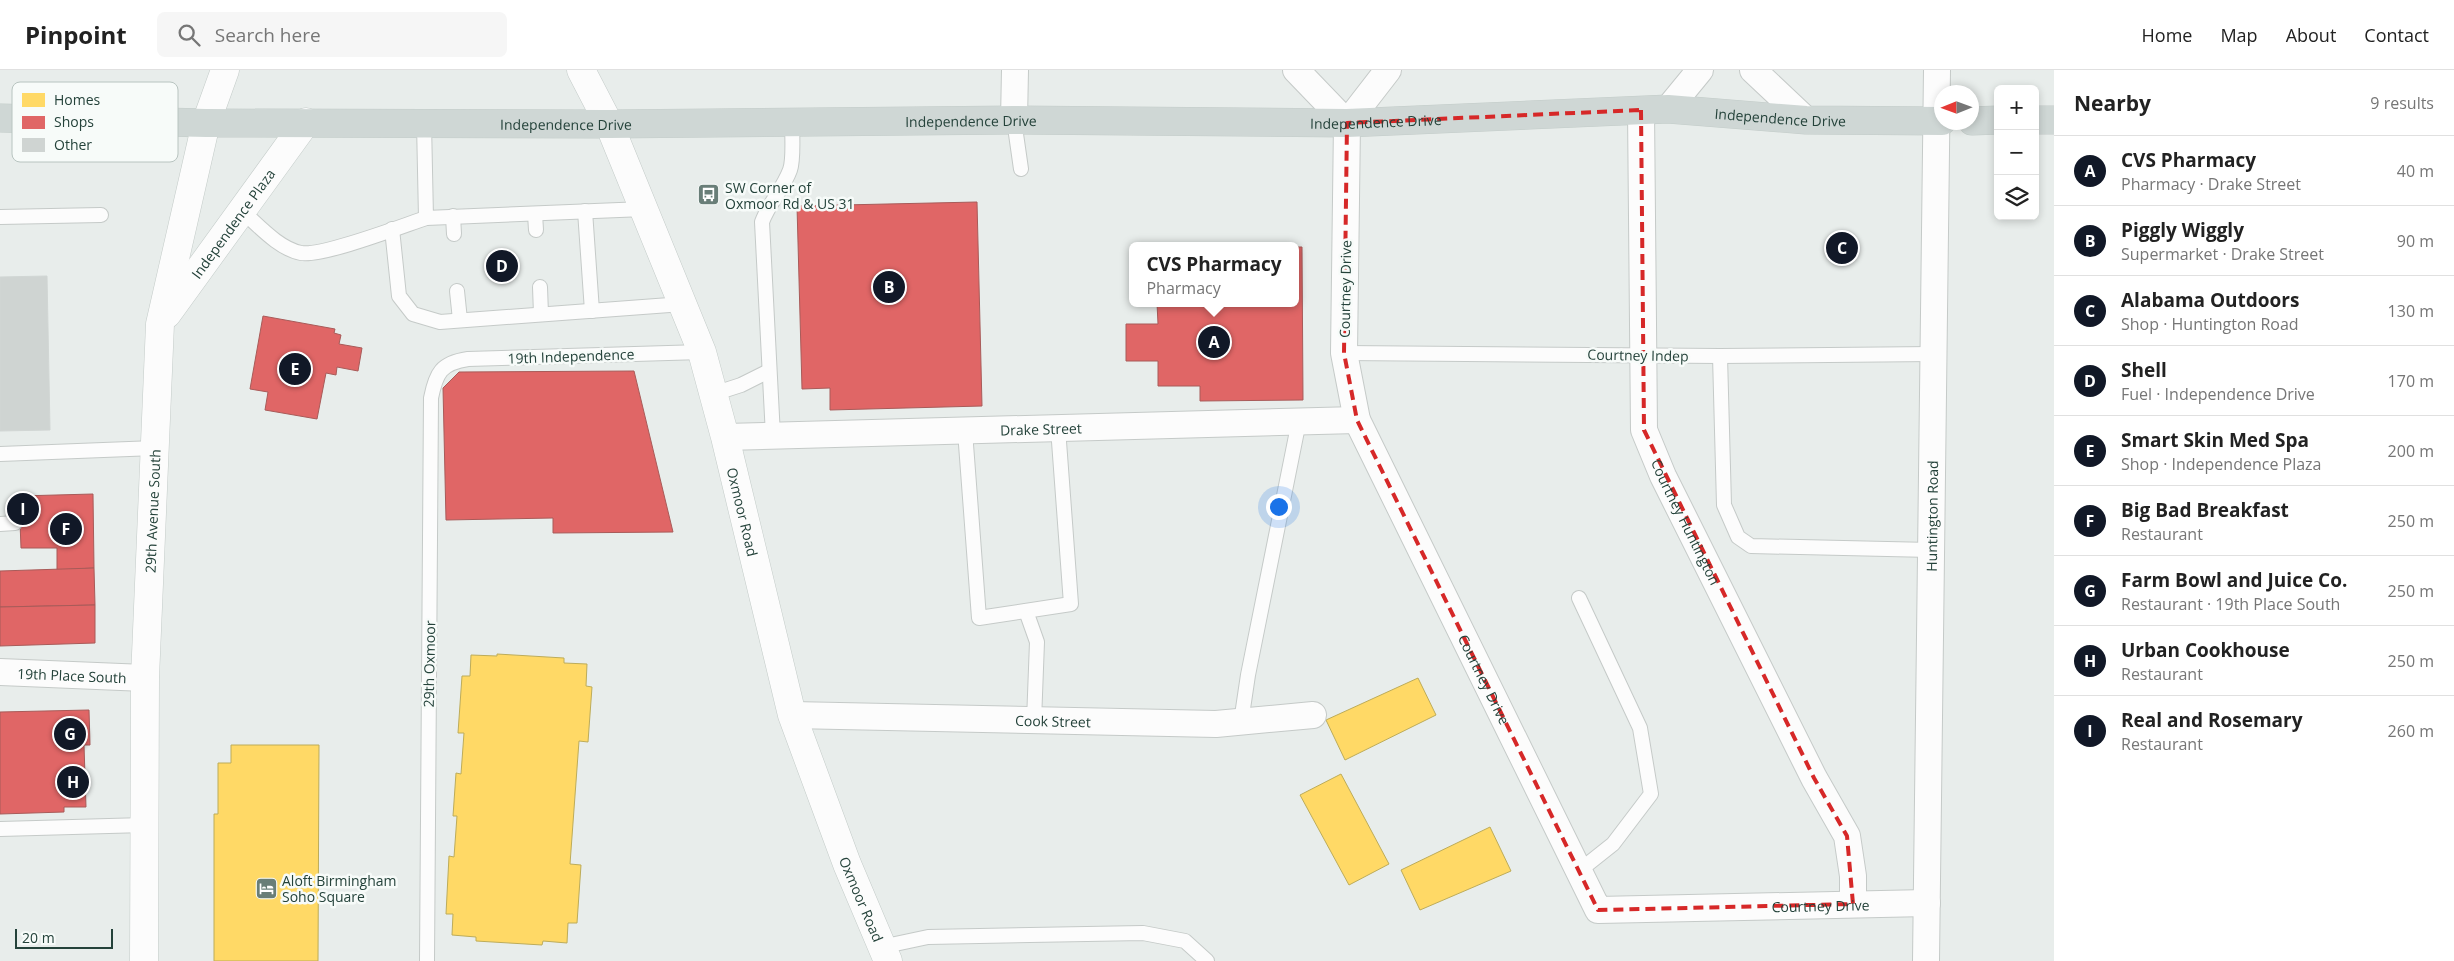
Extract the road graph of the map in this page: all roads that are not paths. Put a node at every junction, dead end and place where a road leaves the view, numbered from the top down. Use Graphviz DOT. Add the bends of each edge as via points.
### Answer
graph roads {
  1 [pos="226,70"];
  2 [pos="581,70"];
  3 [pos="1015,70"];
  4 [pos="1296,70"];
  5 [pos="1388,70"];
  6 [pos="1700,70"];
  7 [pos="1753,70"];
  8 [pos="1937,70"];
  9 [pos="1938,85"];
  10 [pos="1655,110"];
  11 [pos="1014,120"];
  12 [pos="1806,120"];
  13 [pos="1994,120"];
  14 [pos="2039,120"];
  15 [pos="2054,120"];
  16 [pos="1934,121"];
  17 [pos="1979,121"];
  18 [pos="178,122"];
  19 [pos="306,122"];
  20 [pos="792,122"];
  21 [pos="206,123"];
  22 [pos="424,123"];
  23 [pos="1347,123"];
  24 [pos="609,124"];
  25 [pos="1939,130"];
  26 [pos="1021,168"];
  27 [pos="644,209"];
  28 [pos="242,211"];
  29 [pos="586,211"];
  30 [pos="535,214"];
  31 [pos="101,215"];
  32 [pos="453,216"];
  33 [pos="0,217"];
  34 [pos="426,218"];
  35 [pos="392,229"];
  36 [pos="536,230"];
  37 [pos="454,234"];
  38 [pos="540,287"];
  39 [pos="457,291"];
  40 [pos="682,304"];
  41 [pos="592,311"];
  42 [pos="541,314"];
  43 [pos="460,320"];
  44 [pos="160,324"];
  45 [pos="702,352"];
  46 [pos="1344,353"];
  47 [pos="1644,354"];
  48 [pos="1933,354"];
  49 [pos="1720,356"];
  50 [pos="442,368"];
  51 [pos="769,371"];
  52 [pos="713,394"];
  53 [pos="1357,420"];
  54 [pos="1300,421"];
  55 [pos="1058,428"];
  56 [pos="965,431"];
  57 [pos="773,436"];
  58 [pos="725,437"];
  59 [pos="155,448"];
  60 [pos="0,454"];
  61 [pos="15,523"];
  62 [pos="0,524"];
  63 [pos="1931,550"];
  64 [pos="1579,598"];
  65 [pos="1026,611"];
  66 [pos="0,672"];
  67 [pos="145,678"];
  68 [pos="792,715"];
  69 [pos="1313,715"];
  70 [pos="1034,721"];
  71 [pos="1241,722"];
  72 [pos="145,825"];
  73 [pos="0,829"];
  74 [pos="1579,871"];
  75 [pos="1927,903"];
  76 [pos="1853,904"];
  77 [pos="885,954"];
  78 [pos="144,961"];
  79 [pos="426,961"];
  80 [pos="1207,961"];
  81 [pos="1926,961"];
  1 -- 21 [label="street, 29th Avenue South"];
  2 -- 24 [label="street, Oxmoor Road"];
  3 -- 11 [label="street"];
  4 -- 23 [label="street"];
  5 -- 23 [label="street"];
  6 -- 10 [label="street"];
  7 -- 12 [label="street"];
  8 -- 9 [label="street, Huntington Road"];
  10 -- 12 [label="main road, Independence Drive"];
  10 -- 23 [label="main road, Independence Drive"];
  10 -- 47 [label="street, Courtney Huntington"];
  11 -- 20 [label="main road, Independence Drive"];
  11 -- 23 [label="main road, Independence Drive"];
  11 -- 26 [label="lane"];
  12 -- 16 [label="main road, Independence Drive"];
  13 -- 17 [label="main road"];
  14 -- 15 [label="main road"];
  18 -- 21 [label="main road, Independence Drive"];
  19 -- 21 [label="main road, Independence Drive"];
  19 -- 22 [label="main road, Independence Drive"];
  19 -- 28 [label="street, Independence Plaza"];
  20 -- 24 [label="main road, Independence Drive"];
  20 -- 51 [label="lane" via="791,168 767,207 762,222"];
  21 -- 44 [label="street, 29th Avenue South"];
  22 -- 24 [label="main road, Independence Drive"];
  22 -- 34 [label="lane"];
  23 -- 46 [label="street, Courtney Drive"];
  24 -- 27 [label="street, Oxmoor Road"];
  25 -- 48 [label="street, Huntington Road"];
  27 -- 29 [label="lane"];
  27 -- 40 [label="street, Oxmoor Road"];
  28 -- 35 [label="lane" via="285,246 301,253 326,251"];
  28 -- 44 [label="street, Independence Plaza"];
  29 -- 30 [label="lane"];
  29 -- 41 [label="lane"];
  30 -- 32 [label="lane"];
  30 -- 36 [label="lane"];
  31 -- 33 [label="lane"];
  32 -- 34 [label="lane"];
  32 -- 37 [label="lane"];
  34 -- 35 [label="lane"];
  35 -- 43 [label="lane" via="399,296 413,314 440,322"];
  38 -- 42 [label="lane"];
  39 -- 43 [label="lane"];
  40 -- 41 [label="lane"];
  40 -- 45 [label="street, Oxmoor Road"];
  41 -- 42 [label="lane"];
  42 -- 43 [label="lane"];
  44 -- 59 [label="street, 29th Avenue South"];
  45 -- 50 [label="lane, 19th Independence" via="468,360 454,361"];
  45 -- 52 [label="street, Oxmoor Road"];
  46 -- 47 [label="lane, Courtney Indep"];
  46 -- 53 [label="street, Courtney Drive"];
  47 -- 49 [label="lane, Courtney Indep"];
  47 -- 76 [label="street, Courtney Huntington" via="1644,430 1663,476 1814,778 1847,836"];
  48 -- 49 [label="lane, Courtney Indep"];
  48 -- 63 [label="street, Huntington Road"];
  49 -- 63 [label="lane" via="1724,505 1738,537 1752,546"];
  50 -- 79 [label="lane, 29th Oxmoor" via="434,382 431,398"];
  51 -- 52 [label="lane"];
  51 -- 57 [label="lane"];
  52 -- 58 [label="street, Oxmoor Road"];
  53 -- 54 [label="street, Drake Street"];
  53 -- 74 [label="street, Courtney Drive"];
  54 -- 55 [label="street, Drake Street"];
  54 -- 71 [label="lane"];
  55 -- 56 [label="street, Drake Street"];
  55 -- 65 [label="lane" via="1071,604"];
  56 -- 57 [label="street, Drake Street"];
  56 -- 65 [label="lane" via="979,618"];
  57 -- 58 [label="street, Drake Street"];
  58 -- 68 [label="street, Oxmoor Road"];
  59 -- 60 [label="lane"];
  59 -- 67 [label="street, 29th Avenue South"];
  61 -- 62 [label="lane"];
  63 -- 75 [label="street, Huntington Road"];
  64 -- 74 [label="lane" via="1640,728 1651,794 1613,844"];
  65 -- 70 [label="lane" via="1037,642"];
  66 -- 67 [label="street, 19th Place South"];
  67 -- 72 [label="street, 29th Avenue South"];
  68 -- 70 [label="street, Cook Street"];
  68 -- 77 [label="street, Oxmoor Road"];
  69 -- 71 [label="street, Cook Street"];
  70 -- 71 [label="street, Cook Street"];
  72 -- 73 [label="lane"];
  72 -- 78 [label="street, 29th Avenue South"];
  74 -- 76 [label="street, Courtney Drive" via="1598,910"];
  75 -- 76 [label="street, Courtney Drive"];
  75 -- 81 [label="street, Huntington Road"];
  77 -- 80 [label="lane" via="928,937 1143,932 1185,941"];
}
